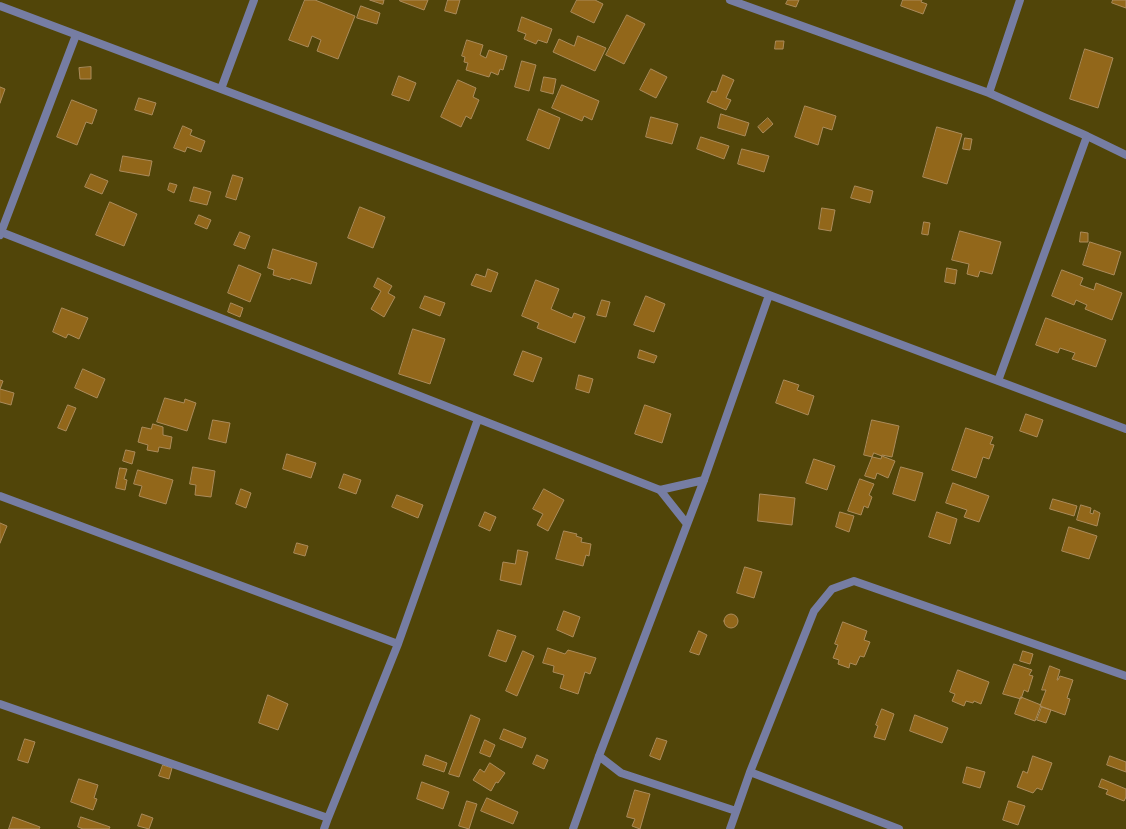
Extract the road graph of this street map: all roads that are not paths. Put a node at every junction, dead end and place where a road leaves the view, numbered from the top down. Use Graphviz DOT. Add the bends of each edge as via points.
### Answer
graph roads {
  1 [pos="254,0"];
  2 [pos="730,0"];
  3 [pos="1020,0"];
  4 [pos="0,6"];
  5 [pos="76,34"];
  6 [pos="221,89"];
  7 [pos="989,93"];
  8 [pos="1088,136"];
  9 [pos="1126,155"];
  10 [pos="0,233"];
  11 [pos="770,295"];
  12 [pos="998,381"];
  13 [pos="478,419"];
  14 [pos="1126,429"];
  15 [pos="704,480"];
  16 [pos="660,490"];
  17 [pos="0,496"];
  18 [pos="687,524"];
  19 [pos="398,644"];
  20 [pos="1126,676"];
  21 [pos="0,704"];
  22 [pos="599,756"];
  23 [pos="750,772"];
  24 [pos="736,811"];
  25 [pos="328,818"];
  26 [pos="324,829"];
  27 [pos="573,829"];
  28 [pos="730,829"];
  29 [pos="899,829"];
  1 -- 6 [label="street"];
  2 -- 7 [label="street"];
  3 -- 7 [label="street"];
  4 -- 5 [label="street"];
  5 -- 6 [label="street"];
  5 -- 10 [label="street"];
  6 -- 11 [label="street"];
  7 -- 8 [label="street"];
  8 -- 9 [label="street"];
  8 -- 12 [label="street"];
  10 -- 13 [label="street"];
  11 -- 12 [label="street"];
  11 -- 15 [label="street"];
  12 -- 14 [label="street"];
  13 -- 16 [label="street"];
  13 -- 19 [label="street"];
  15 -- 16 [label="street"];
  15 -- 18 [label="street"];
  16 -- 18 [label="street"];
  17 -- 19 [label="street"];
  18 -- 22 [label="street"];
  19 -- 25 [label="street"];
  20 -- 23 [label="street" via="854,581 832,589 814,611"];
  21 -- 25 [label="street"];
  22 -- 24 [label="street" via="621,773"];
  22 -- 27 [label="street"];
  23 -- 24 [label="street"];
  23 -- 29 [label="street"];
  24 -- 28 [label="street"];
  25 -- 26 [label="street"];
}
